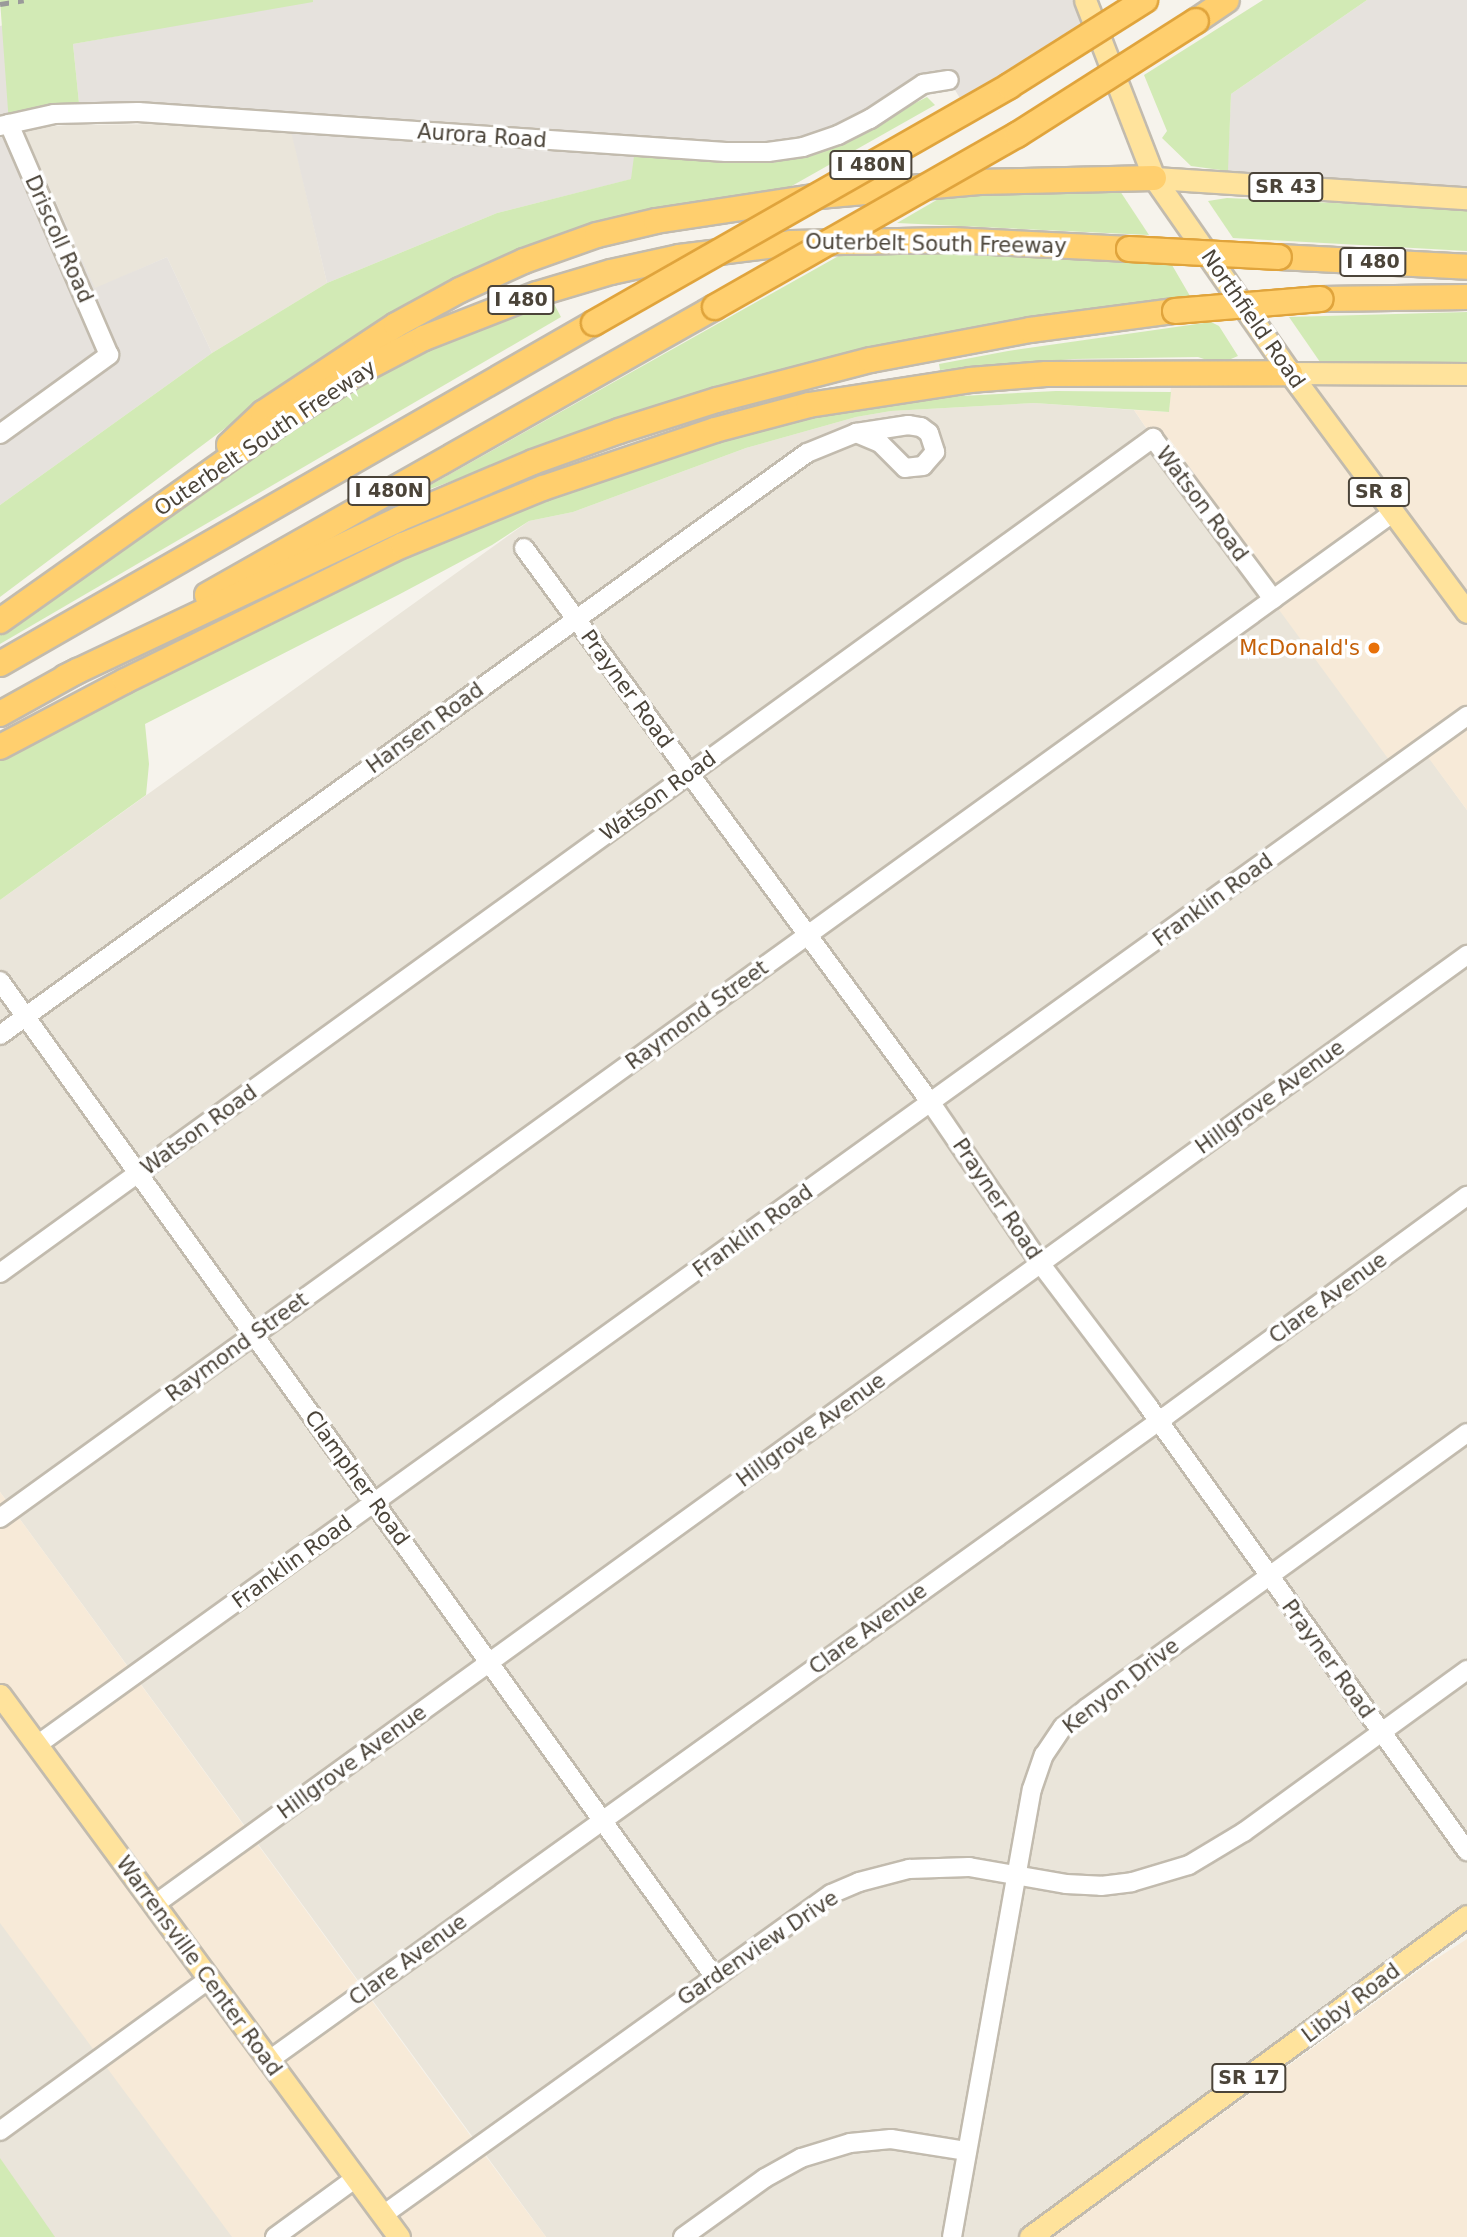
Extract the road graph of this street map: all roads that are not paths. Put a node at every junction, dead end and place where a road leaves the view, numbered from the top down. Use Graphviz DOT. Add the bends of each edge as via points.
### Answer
graph roads {
  1 [pos="1085,0"];
  2 [pos="1145,0"];
  3 [pos="1227,0"];
  4 [pos="949,80"];
  5 [pos="4,125"];
  6 [pos="1154,177"];
  7 [pos="1467,198"];
  8 [pos="1467,267"];
  9 [pos="1467,297"];
  10 [pos="1290,373"];
  11 [pos="1467,373"];
  12 [pos="856,433"];
  13 [pos="0,434"];
  14 [pos="176,497"];
  15 [pos="1394,512"];
  16 [pos="524,548"];
  17 [pos="1273,599"];
  18 [pos="1467,612"];
  19 [pos="576,619"];
  20 [pos="0,621"];
  21 [pos="0,664"];
  22 [pos="65,677"];
  23 [pos="0,714"];
  24 [pos="1467,716"];
  25 [pos="0,747"];
  26 [pos="689,774"];
  27 [pos="806,936"];
  28 [pos="1467,955"];
  29 [pos="0,981"];
  30 [pos="26,1016"];
  31 [pos="0,1035"];
  32 [pos="931,1103"];
  33 [pos="140,1173"];
  34 [pos="1467,1196"];
  35 [pos="1040,1263"];
  36 [pos="0,1273"];
  37 [pos="254,1335"];
  38 [pos="1158,1421"];
  39 [pos="1467,1433"];
  40 [pos="375,1502"];
  41 [pos="0,1518"];
  42 [pos="1268,1576"];
  43 [pos="489,1663"];
  44 [pos="1467,1670"];
  45 [pos="0,1695"];
  46 [pos="1381,1732"];
  47 [pos="37,1745"];
  48 [pos="603,1819"];
  49 [pos="1467,1851"];
  50 [pos="1017,1875"];
  51 [pos="154,1905"];
  52 [pos="1467,1916"];
  53 [pos="714,1976"];
  54 [pos="209,1979"];
  55 [pos="268,2061"];
  56 [pos="0,2131"];
  57 [pos="967,2151"];
  58 [pos="356,2178"];
  59 [pos="383,2215"];
  60 [pos="275,2237"];
  61 [pos="399,2237"];
  62 [pos="683,2237"];
  63 [pos="952,2237"];
  64 [pos="1030,2237"];
  1 -- 6 [label="main road, Northfield Road / SR 8"];
  2 -- 21 [label="highway, I 480N, bridge" via="978,104"];
  3 -- 22 [label="highway, I 480N, bridge" via="1017,135"];
  4 -- 5 [label="street, Aurora Road" via="923,84 838,135 768,152 138,112 54,114"];
  5 -- 13 [label="street, Driscoll Road" via="109,355"];
  6 -- 7 [label="main road, SR 43"];
  6 -- 10 [label="main road, Northfield Road / SR 8"];
  6 -- 14 [label="highway" via="979,182 819,196 656,220 597,235 524,261 396,325 256,419"];
  8 -- 14 [label="highway, Outerbelt South Freeway / I 480, bridge" via="952,240 828,240 712,252 611,272 499,308 390,355 320,396"];
  9 -- 22 [label="highway, I 480, bridge" via="1321,299 1084,321 924,349 768,386 533,462 421,509"];
  10 -- 11 [label="main road"];
  10 -- 15 [label="main road, Northfield Road / SR 8"];
  10 -- 25 [label="highway" via="1046,374 970,380 809,405 715,430 543,488 403,545"];
  12 -- 19 [label="street, Hansen Road" via="807,453"];
  14 -- 20 [label="highway, Outerbelt South Freeway / I 480"];
  15 -- 17 [label="street, Raymond Street"];
  15 -- 18 [label="main road, Northfield Road / SR 8"];
  16 -- 19 [label="street, Prayner Road"];
  17 -- 26 [label="street, Watson Road" via="1153,438"];
  17 -- 27 [label="street, Raymond Street"];
  19 -- 26 [label="street, Prayner Road"];
  19 -- 30 [label="street, Hansen Road"];
  22 -- 23 [label="highway, I 480"];
  24 -- 32 [label="street, Franklin Road"];
  26 -- 27 [label="street, Prayner Road"];
  26 -- 33 [label="street, Watson Road"];
  27 -- 32 [label="street, Prayner Road"];
  27 -- 37 [label="street, Raymond Street"];
  28 -- 35 [label="street, Hillgrove Avenue"];
  29 -- 30 [label="street, Clampher Road"];
  30 -- 31 [label="street, Hansen Road"];
  30 -- 33 [label="street, Clampher Road"];
  32 -- 35 [label="street, Prayner Road"];
  32 -- 40 [label="street, Franklin Road"];
  33 -- 36 [label="street, Watson Road"];
  33 -- 37 [label="street, Clampher Road"];
  34 -- 38 [label="street, Clare Avenue"];
  35 -- 38 [label="street, Prayner Road"];
  35 -- 43 [label="street, Hillgrove Avenue"];
  37 -- 40 [label="street, Clampher Road"];
  37 -- 41 [label="street, Raymond Street"];
  38 -- 42 [label="street, Prayner Road"];
  38 -- 48 [label="street, Clare Avenue"];
  39 -- 42 [label="street, Kenyon Drive"];
  40 -- 43 [label="street, Clampher Road"];
  40 -- 47 [label="street, Franklin Road"];
  42 -- 46 [label="street, Prayner Road"];
  42 -- 50 [label="street, Kenyon Drive" via="1063,1727 1044,1755 1032,1789"];
  43 -- 48 [label="street, Clampher Road"];
  43 -- 51 [label="street, Hillgrove Avenue"];
  44 -- 46 [label="street, Gardenview Drive"];
  45 -- 47 [label="main road, Warrensville Center Road"];
  46 -- 49 [label="street, Prayner Road"];
  46 -- 50 [label="street, Gardenview Drive" via="1244,1832 1189,1865 1101,1886"];
  47 -- 51 [label="main road, Warrensville Center Road"];
  48 -- 53 [label="street, Clampher Road"];
  48 -- 55 [label="street, Clare Avenue"];
  50 -- 53 [label="street, Gardenview Drive" via="938,1867 859,1882 810,1907"];
  50 -- 57 [label="street, Kenyon Drive"];
  51 -- 54 [label="main road, Warrensville Center Road"];
  52 -- 64 [label="main road, Libby Road / SR 17"];
  53 -- 59 [label="street, Gardenview Drive"];
  54 -- 55 [label="main road, Warrensville Center Road"];
  54 -- 56 [label="street"];
  55 -- 58 [label="main road, Warrensville Center Road"];
  57 -- 62 [label="street" via="891,2139 850,2143 813,2154 765,2178"];
  57 -- 63 [label="street, Kenyon Drive"];
  58 -- 59 [label="main road, Warrensville Center Road"];
  58 -- 60 [label="street"];
  59 -- 61 [label="main road, Warrensville Center Road"];
}
